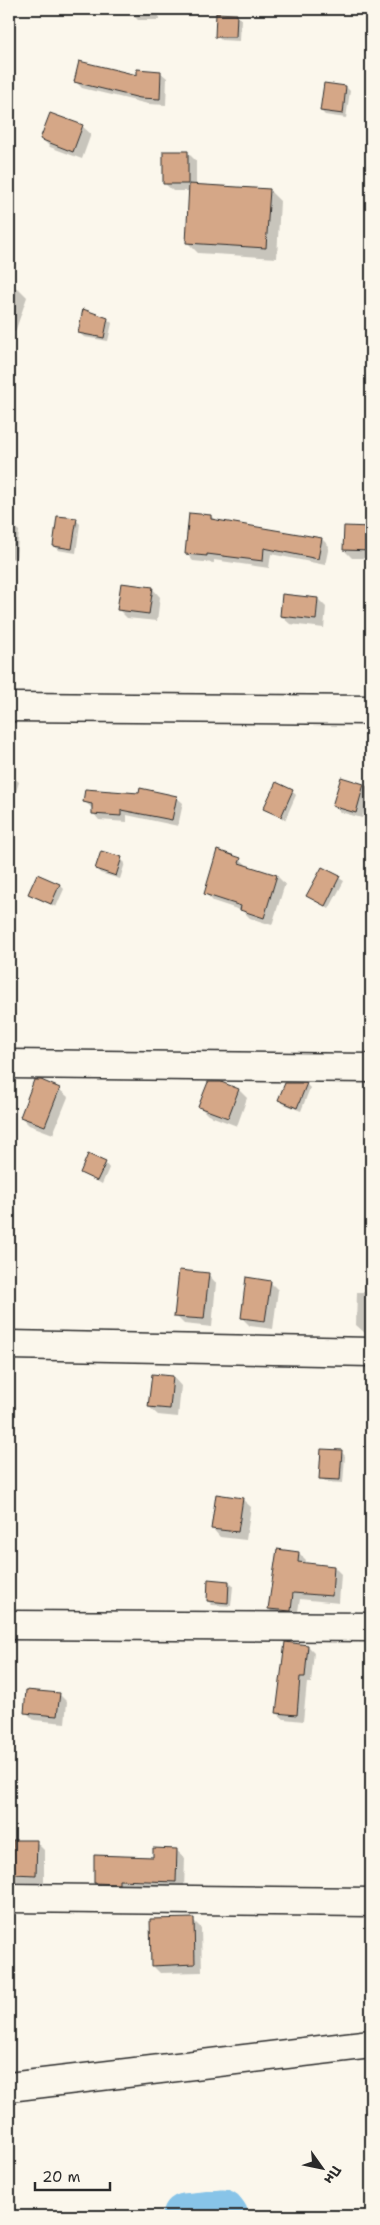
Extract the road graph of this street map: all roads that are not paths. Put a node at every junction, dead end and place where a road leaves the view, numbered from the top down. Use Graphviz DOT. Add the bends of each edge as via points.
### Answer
graph roads {
  1 [pos="9,706"];
  2 [pos="371,710"];
  3 [pos="9,1064"];
  4 [pos="371,1068"];
  5 [pos="9,1345"];
  6 [pos="371,1352"];
  7 [pos="9,1624"];
  8 [pos="371,1627"];
  9 [pos="9,1898"];
  10 [pos="371,1902"];
  11 [pos="371,2044"];
  12 [pos="9,2088"];
  1 -- 2 [label="street"];
  3 -- 4 [label="street"];
  5 -- 6 [label="street"];
  7 -- 8 [label="street"];
  9 -- 10 [label="street"];
  11 -- 12 [label="street"];
}
